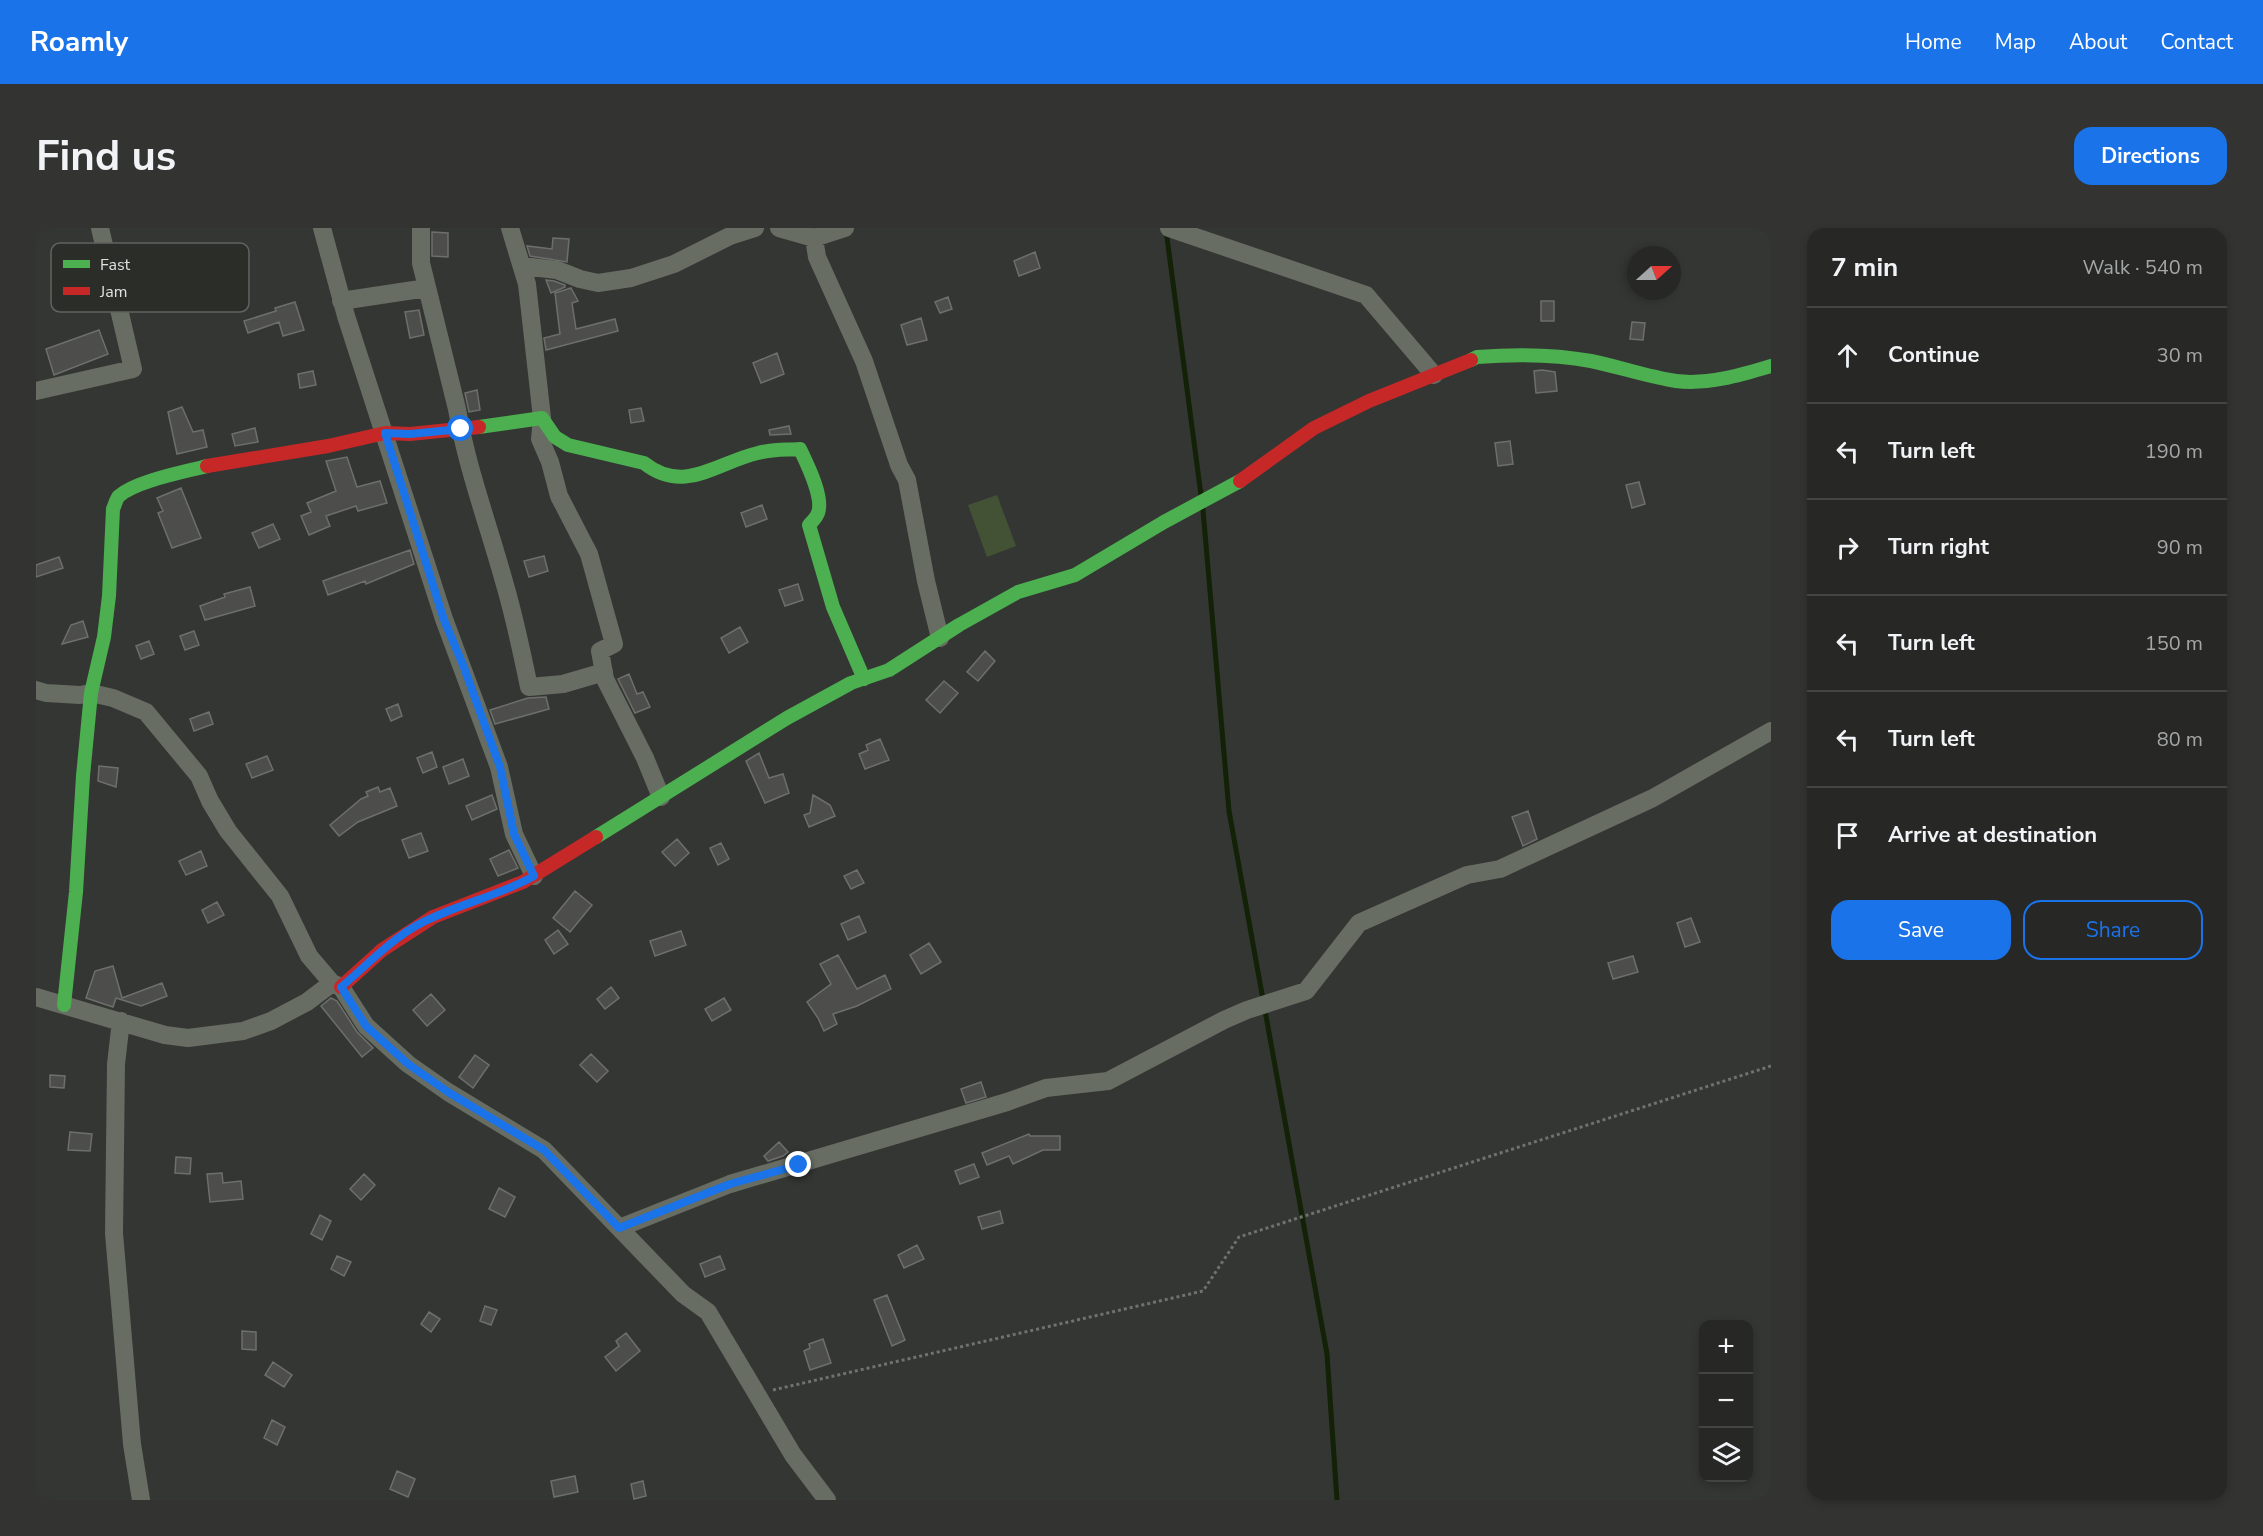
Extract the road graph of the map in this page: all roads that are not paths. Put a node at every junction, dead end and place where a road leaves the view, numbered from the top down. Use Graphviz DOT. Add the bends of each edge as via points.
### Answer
graph roads {
  1 [pos="322,228"];
  2 [pos="421,228"];
  3 [pos="510,228"];
  4 [pos="755,228"];
  5 [pos="779,228"];
  6 [pos="845,228"];
  7 [pos="1169,228"];
  8 [pos="814,238"];
  9 [pos="522,266"];
  10 [pos="427,288"];
  11 [pos="341,301"];
  12 [pos="122,312"];
  13 [pos="1771,366"];
  14 [pos="1434,375"];
  15 [pos="36,391"];
  16 [pos="542,418"];
  17 [pos="461,429"];
  18 [pos="385,433"];
  19 [pos="940,638"];
  20 [pos="604,672"];
  21 [pos="864,679"];
  22 [pos="36,690"];
  23 [pos="91,693"];
  24 [pos="1771,731"];
  25 [pos="661,797"];
  26 [pos="534,876"];
  27 [pos="337,985"];
  28 [pos="36,997"];
  29 [pos="64,1005"];
  30 [pos="121,1021"];
  31 [pos="619,1228"];
  32 [pos="141,1500"];
  33 [pos="827,1500"];
  1 -- 11 [label="street"];
  2 -- 10 [label="street" via="421,263"];
  3 -- 9 [label="street"];
  4 -- 9 [label="street" via="674,264 631,278 597,283 557,270"];
  5 -- 8 [label="street"];
  6 -- 8 [label="street"];
  7 -- 14 [label="street" via="1366,295"];
  8 -- 19 [label="street" via="817,257 864,361 907,480"];
  9 -- 16 [label="street"];
  10 -- 11 [label="street"];
  10 -- 17 [label="street"];
  11 -- 18 [label="street"];
  12 -- 15 [label="street" via="133,369"];
  13 -- 14 [label="street" via="1705,381 1677,381 1590,361 1536,354 1477,357"];
  14 -- 19 [label="street" via="1314,428 1232,486 1075,575 1018,592"];
  16 -- 17 [label="street"];
  16 -- 20 [label="street" via="540,439 559,496 589,554 614,644 600,651"];
  16 -- 21 [label="street" via="555,436 568,445 644,463 654,471 680,478 711,471 756,453 800,449 811,471 817,498 818,513 809,525 833,607"];
  17 -- 18 [label="street"];
  17 -- 20 [label="street" via="530,687 563,684"];
  18 -- 23 [label="street" via="214,464 157,479 118,497 113,509 104,637"];
  18 -- 26 [label="street" via="444,620 500,767 514,834"];
  19 -- 21 [label="street" via="889,670"];
  20 -- 25 [label="street"];
  21 -- 25 [label="street" via="788,718"];
  22 -- 23 [label="street"];
  23 -- 27 [label="street" via="146,712 199,776 228,831 280,896 309,956"];
  23 -- 29 [label="street"];
  24 -- 31 [label="street" via="1643,803 1500,869 1467,875 1359,923 1306,991 1224,1020 1108,1081 1046,1088 730,1184"];
  25 -- 26 [label="street"];
  26 -- 27 [label="street" via="433,917"];
  27 -- 30 [label="street" via="271,1021 243,1031 188,1038"];
  27 -- 31 [label="street" via="366,1026 408,1064 544,1150"];
  28 -- 29 [label="street"];
  29 -- 30 [label="street"];
  30 -- 32 [label="street" via="116,1064 114,1233 132,1444"];
  31 -- 33 [label="street" via="683,1294 708,1312 794,1455"];
}
